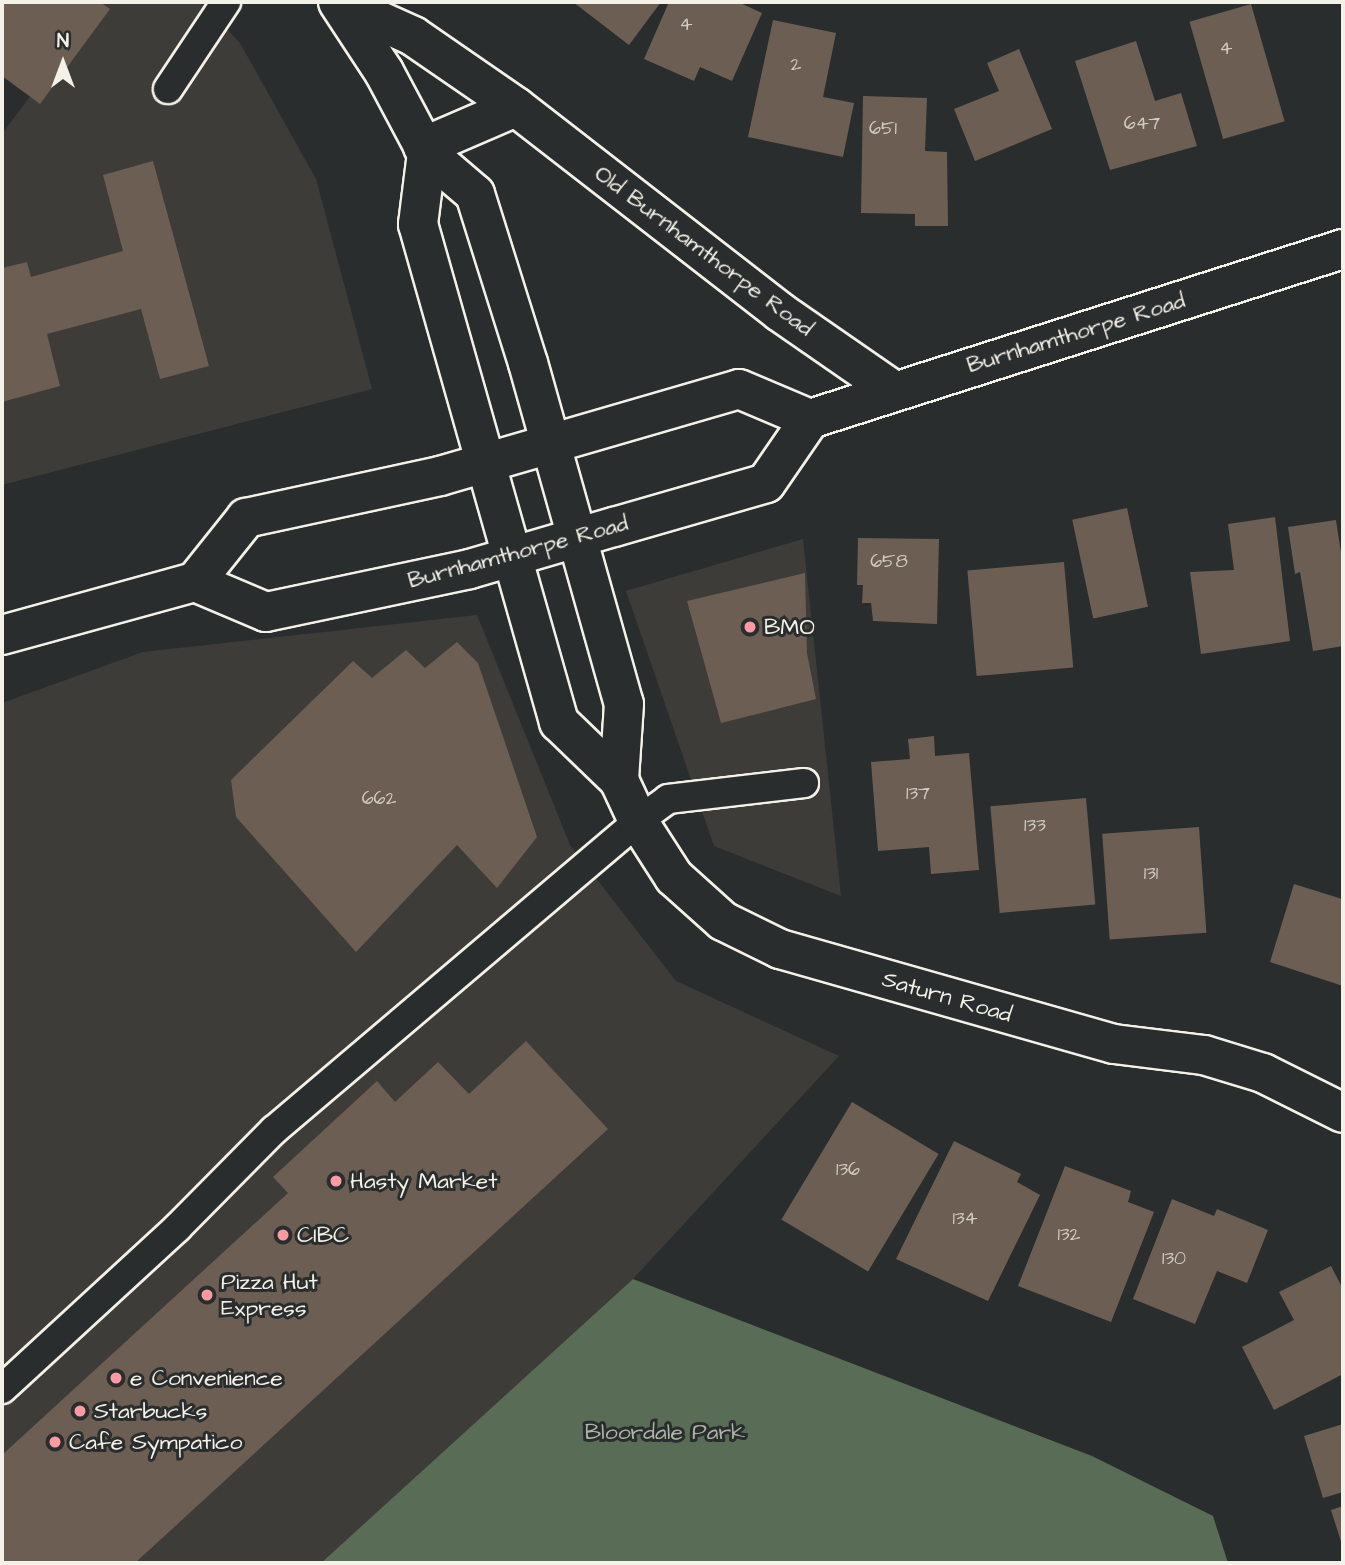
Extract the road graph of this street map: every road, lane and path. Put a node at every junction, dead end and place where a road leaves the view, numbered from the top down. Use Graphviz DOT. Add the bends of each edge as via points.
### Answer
graph roads {
  1 [pos="226,2"];
  2 [pos="339,2"];
  3 [pos="168,89"];
  4 [pos="516,107"];
  5 [pos="425,150"];
  6 [pos="1343,249"];
  7 [pos="894,390"];
  8 [pos="810,419"];
  9 [pos="548,442"];
  10 [pos="484,461"];
  11 [pos="574,539"];
  12 [pos="511,555"];
  13 [pos="195,582"];
  14 [pos="2,635"];
  15 [pos="619,780"];
  16 [pos="804,783"];
  17 [pos="638,821"];
  18 [pos="1343,1113"];
  19 [pos="2,1389"];
  1 -- 3 [label="lane"];
  2 -- 4 [label="street, Old Burnhamthorpe Road" via="414,36"];
  2 -- 5 [label="street, Old Burnhamthorpe Road" via="384,72"];
  4 -- 5 [label="street"];
  4 -- 7 [label="street, Old Burnhamthorpe Road" via="780,312"];
  5 -- 9 [label="street, Old Burnhamthorpe Road" via="475,194"];
  5 -- 10 [label="street" via="418,224"];
  6 -- 7 [label="street, Burnhamthorpe Road"];
  7 -- 8 [label="street, Burnhamthorpe Road"];
  8 -- 9 [label="street" via="738,389"];
  8 -- 11 [label="street, Burnhamthorpe Road" via="766,483"];
  9 -- 10 [label="street"];
  9 -- 11 [label="street, Old Burnhamthorpe Road"];
  10 -- 12 [label="street"];
  10 -- 13 [label="street" via="440,476 246,518"];
  11 -- 12 [label="street, Burnhamthorpe Road"];
  11 -- 15 [label="street, Saturn Road" via="624,704"];
  12 -- 13 [label="street, Burnhamthorpe Road" via="470,569 266,611"];
  12 -- 15 [label="street, Saturn Road" via="559,722"];
  13 -- 14 [label="street"];
  15 -- 17 [label="street, Saturn Road"];
  16 -- 17 [label="lane" via="668,799"];
  17 -- 18 [label="street, Saturn Road" via="654,850 697,901 723,921 780,949 1114,1044 1204,1055 1263,1073"];
  17 -- 19 [label="lane" via="274,1130 177,1228"];
}
